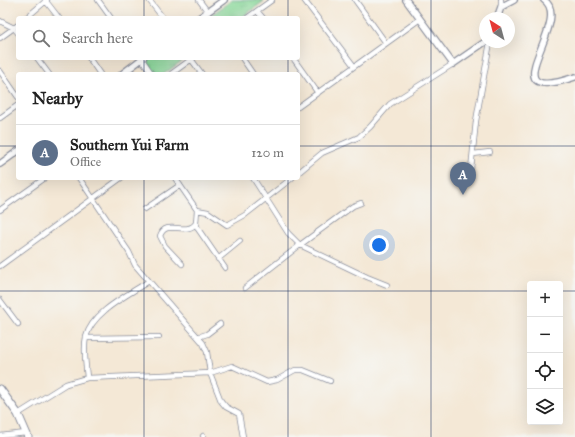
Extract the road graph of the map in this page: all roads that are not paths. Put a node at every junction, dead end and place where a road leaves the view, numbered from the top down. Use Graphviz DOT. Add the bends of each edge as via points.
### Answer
graph roads {
  1 [pos="46,0"];
  2 [pos="98,0"];
  3 [pos="149,0"];
  4 [pos="199,0"];
  5 [pos="224,0"];
  6 [pos="272,0"];
  7 [pos="304,0"];
  8 [pos="355,0"];
  9 [pos="406,0"];
  10 [pos="501,0"];
  11 [pos="514,0"];
  12 [pos="544,0"];
  13 [pos="501,7"];
  14 [pos="257,11"];
  15 [pos="208,12"];
  16 [pos="499,12"];
  17 [pos="28,16"];
  18 [pos="58,16"];
  19 [pos="110,16"];
  20 [pos="161,16"];
  21 [pos="202,16"];
  22 [pos="250,16"];
  23 [pos="261,16"];
  24 [pos="420,18"];
  25 [pos="0,21"];
  26 [pos="16,26"];
  27 [pos="0,38"];
  28 [pos="386,43"];
  29 [pos="479,46"];
  30 [pos="489,48"];
  31 [pos="38,60"];
  32 [pos="90,60"];
  33 [pos="140,60"];
  34 [pos="143,60"];
  35 [pos="191,60"];
  36 [pos="193,60"];
  37 [pos="244,60"];
  38 [pos="293,60"];
  39 [pos="453,64"];
  40 [pos="354,66"];
  41 [pos="48,72"];
  42 [pos="99,72"];
  43 [pos="124,72"];
  44 [pos="151,72"];
  45 [pos="174,72"];
  46 [pos="201,72"];
  47 [pos="252,72"];
  48 [pos="1,75"];
  49 [pos="575,77"];
  50 [pos="318,93"];
  51 [pos="16,94"];
  52 [pos="16,106"];
  53 [pos="300,106"];
  54 [pos="0,118"];
  55 [pos="16,152"];
  56 [pos="490,152"];
  57 [pos="473,154"];
  58 [pos="0,164"];
  59 [pos="470,169"];
  60 [pos="300,172"];
  61 [pos="42,180"];
  62 [pos="80,180"];
  63 [pos="118,180"];
  64 [pos="176,180"];
  65 [pos="254,180"];
  66 [pos="290,180"];
  67 [pos="180,186"];
  68 [pos="93,198"];
  69 [pos="266,200"];
  70 [pos="361,203"];
  71 [pos="0,210"];
  72 [pos="145,210"];
  73 [pos="197,210"];
  74 [pos="196,223"];
  75 [pos="240,241"];
  76 [pos="300,245"];
  77 [pos="218,259"];
  78 [pos="182,264"];
  79 [pos="0,266"];
  80 [pos="225,268"];
  81 [pos="149,281"];
  82 [pos="388,285"];
  83 [pos="245,288"];
  84 [pos="0,300"];
  85 [pos="18,324"];
  86 [pos="220,324"];
  87 [pos="159,337"];
  88 [pos="198,337"];
  89 [pos="86,338"];
  90 [pos="210,373"];
  91 [pos="87,378"];
  92 [pos="330,381"];
  93 [pos="0,389"];
  94 [pos="18,414"];
  95 [pos="27,435"];
  96 [pos="0,436"];
  97 [pos="243,437"];
  1 -- 17 [label="street"];
  1 -- 18 [label="street"];
  2 -- 19 [label="street"];
  3 -- 20 [label="street"];
  4 -- 15 [label="street"];
  5 -- 15 [label="street"];
  6 -- 14 [label="street"];
  7 -- 40 [label="street"];
  8 -- 28 [label="street"];
  9 -- 24 [label="street"];
  10 -- 13 [label="street"];
  11 -- 13 [label="street"];
  12 -- 49 [label="street" via="551,7 552,24 535,67 535,76 538,81 548,84"];
  13 -- 16 [label="street"];
  14 -- 22 [label="street"];
  14 -- 23 [label="street"];
  15 -- 21 [label="street"];
  24 -- 28 [label="street"];
  24 -- 39 [label="street"];
  25 -- 26 [label="street"];
  26 -- 27 [label="street"];
  28 -- 40 [label="street"];
  29 -- 39 [label="street"];
  30 -- 57 [label="street" via="476,120"];
  31 -- 41 [label="street"];
  32 -- 42 [label="street"];
  33 -- 43 [label="street"];
  34 -- 44 [label="street"];
  35 -- 45 [label="street"];
  36 -- 46 [label="street"];
  37 -- 47 [label="street"];
  38 -- 50 [label="street"];
  39 -- 60 [label="street" via="390,104 359,137 322,153"];
  40 -- 50 [label="street"];
  48 -- 51 [label="street"];
  50 -- 53 [label="street"];
  52 -- 54 [label="street"];
  55 -- 58 [label="street"];
  56 -- 57 [label="street"];
  57 -- 59 [label="street"];
  61 -- 71 [label="street"];
  62 -- 68 [label="street"];
  63 -- 68 [label="street"];
  64 -- 67 [label="street"];
  65 -- 69 [label="street"];
  66 -- 69 [label="street"];
  67 -- 72 [label="street"];
  67 -- 73 [label="street"];
  68 -- 79 [label="street"];
  68 -- 81 [label="street" via="135,264"];
  69 -- 73 [label="street" via="227,225 208,212"];
  69 -- 76 [label="street" via="288,233"];
  70 -- 76 [label="street" via="353,206"];
  73 -- 74 [label="street"];
  74 -- 77 [label="street"];
  74 -- 78 [label="street" via="188,229 169,227 161,232 161,240"];
  75 -- 77 [label="street"];
  76 -- 82 [label="street"];
  76 -- 83 [label="street"];
  77 -- 80 [label="street"];
  81 -- 88 [label="street"];
  81 -- 89 [label="street" via="101,314 90,325"];
  84 -- 85 [label="street"];
  86 -- 88 [label="street"];
  87 -- 89 [label="street"];
  88 -- 90 [label="street" via="206,347"];
  89 -- 91 [label="street"];
  90 -- 91 [label="street"];
  90 -- 92 [label="street" via="232,366 261,380 272,382 295,370 302,370"];
  90 -- 97 [label="street" via="223,405 236,411 241,417"];
  91 -- 94 [label="street" via="66,384"];
  93 -- 94 [label="highway"];
  94 -- 95 [label="highway"];
  95 -- 96 [label="street"];
}
